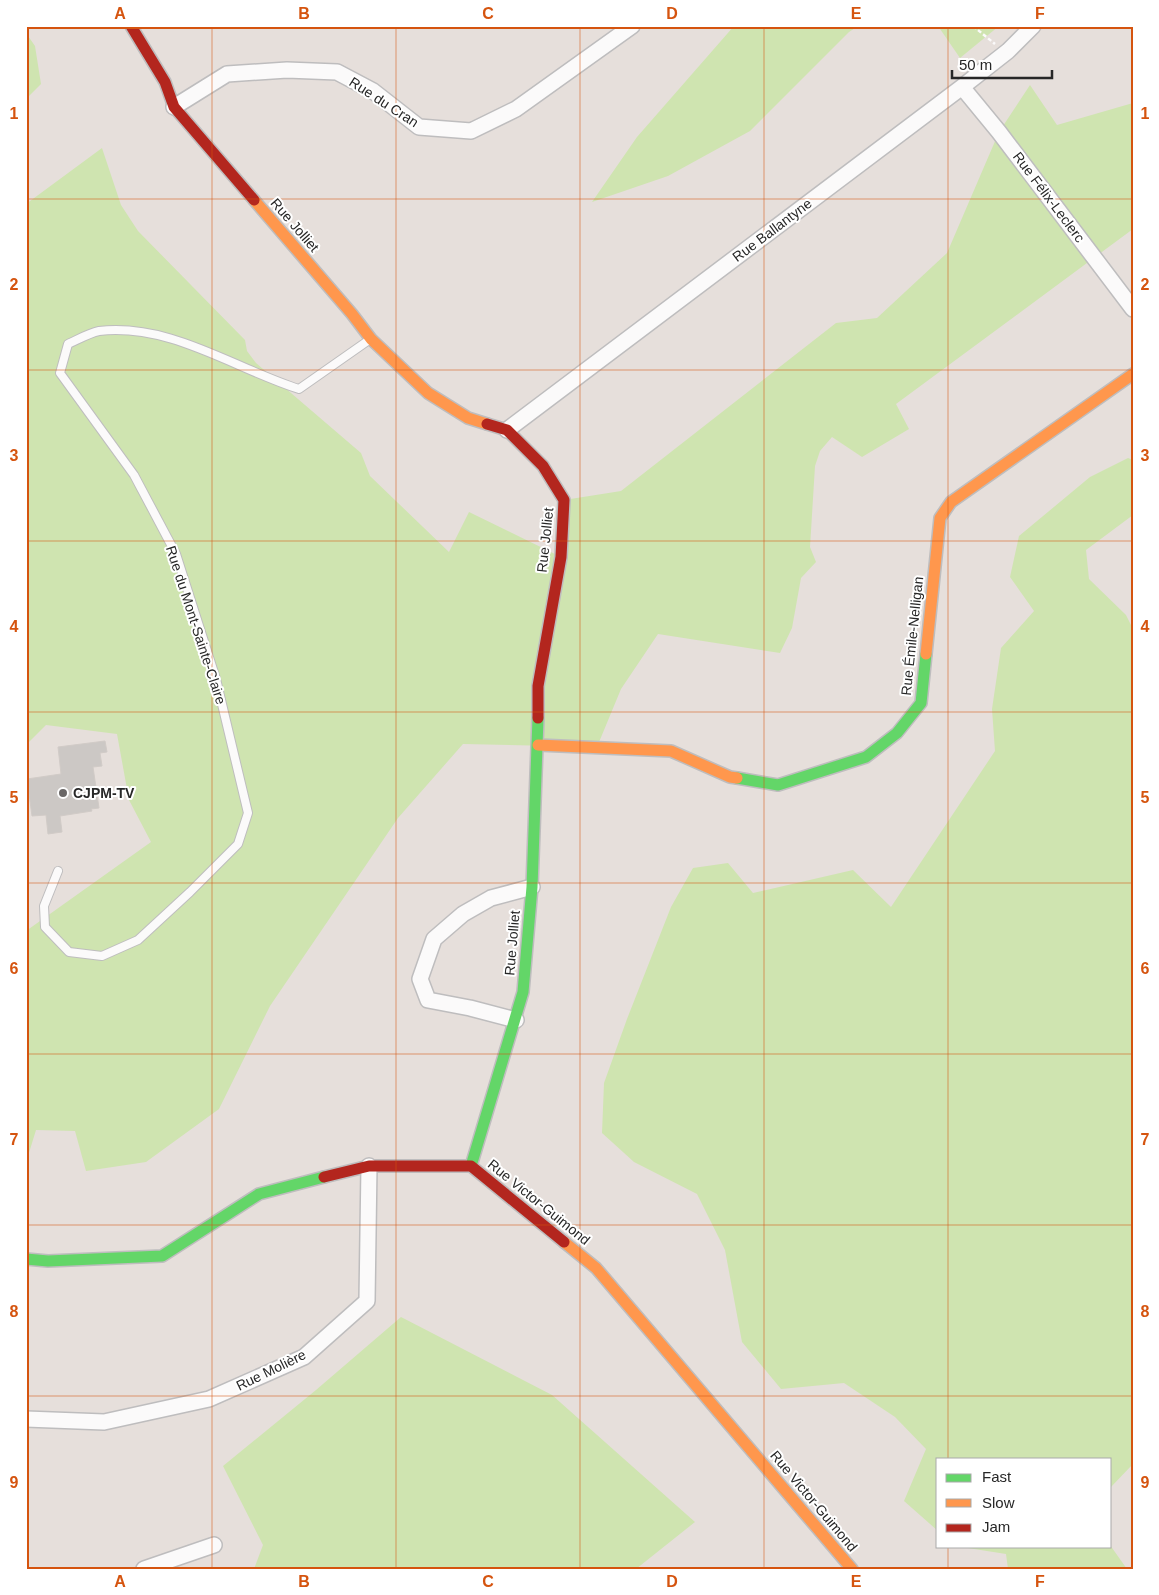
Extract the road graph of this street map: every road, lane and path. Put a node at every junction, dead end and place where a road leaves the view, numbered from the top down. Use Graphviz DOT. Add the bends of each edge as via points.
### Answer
graph roads {
  1 [pos="131,26"];
  2 [pos="632,26"];
  3 [pos="973,26"];
  4 [pos="1033,26"];
  5 [pos="1008,51"];
  6 [pos="962,87"];
  7 [pos="174,107"];
  8 [pos="1133,309"];
  9 [pos="371,339"];
  10 [pos="1133,374"];
  11 [pos="507,430"];
  12 [pos="538,745"];
  13 [pos="58,871"];
  14 [pos="532,887"];
  15 [pos="516,1020"];
  16 [pos="369,1166"];
  17 [pos="471,1166"];
  18 [pos="26,1259"];
  19 [pos="26,1419"];
  20 [pos="214,1545"];
  21 [pos="144,1569"];
  22 [pos="852,1569"];
  1 -- 7 [label="street, Rue Jolliet" via="165,82"];
  2 -- 7 [label="street, Rue du Cran" via="516,108 471,131 419,126 372,91 336,72 287,70 226,74"];
  3 -- 5 [label="path"];
  4 -- 5 [label="street, Rue Ballantyne"];
  5 -- 6 [label="street, Rue Ballantyne"];
  6 -- 8 [label="street, Rue Félix-Leclerc" via="1000,132"];
  6 -- 11 [label="street, Rue Ballantyne"];
  7 -- 9 [label="street, Rue Jolliet"];
  9 -- 11 [label="street, Rue Jolliet" via="428,393 468,418"];
  9 -- 13 [label="lane, Rue du Mont-Sainte-Claire" via="299,389 271,381 181,340 136,331 98,332 68,344 60,372 134,475 176,554 216,678 248,813 238,844 190,892 138,940 102,956 69,952 45,927 44,906"];
  10 -- 12 [label="street, Rue Émile-Nelligan" via="951,502 940,518 921,703 897,734 866,757 778,785 730,777 671,751"];
  11 -- 12 [label="street, Rue Jolliet" via="543,466 564,500 561,557 538,686"];
  12 -- 14 [label="street, Rue Jolliet"];
  14 -- 15 [label="street, Rue Jolliet" via="523,992"];
  14 -- 15 [label="street" via="491,898 463,914 434,939 420,979 428,1000"];
  15 -- 17 [label="street, Rue Jolliet"];
  16 -- 17 [label="street, Rue Victor-Guimond"];
  16 -- 18 [label="street, Rue Victor-Guimond" via="259,1194 162,1256"];
  16 -- 19 [label="street, Rue Molière" via="367,1302 304,1357 209,1399 104,1422"];
  17 -- 22 [label="street, Rue Victor-Guimond" via="596,1268"];
  20 -- 21 [label="street"];
}
